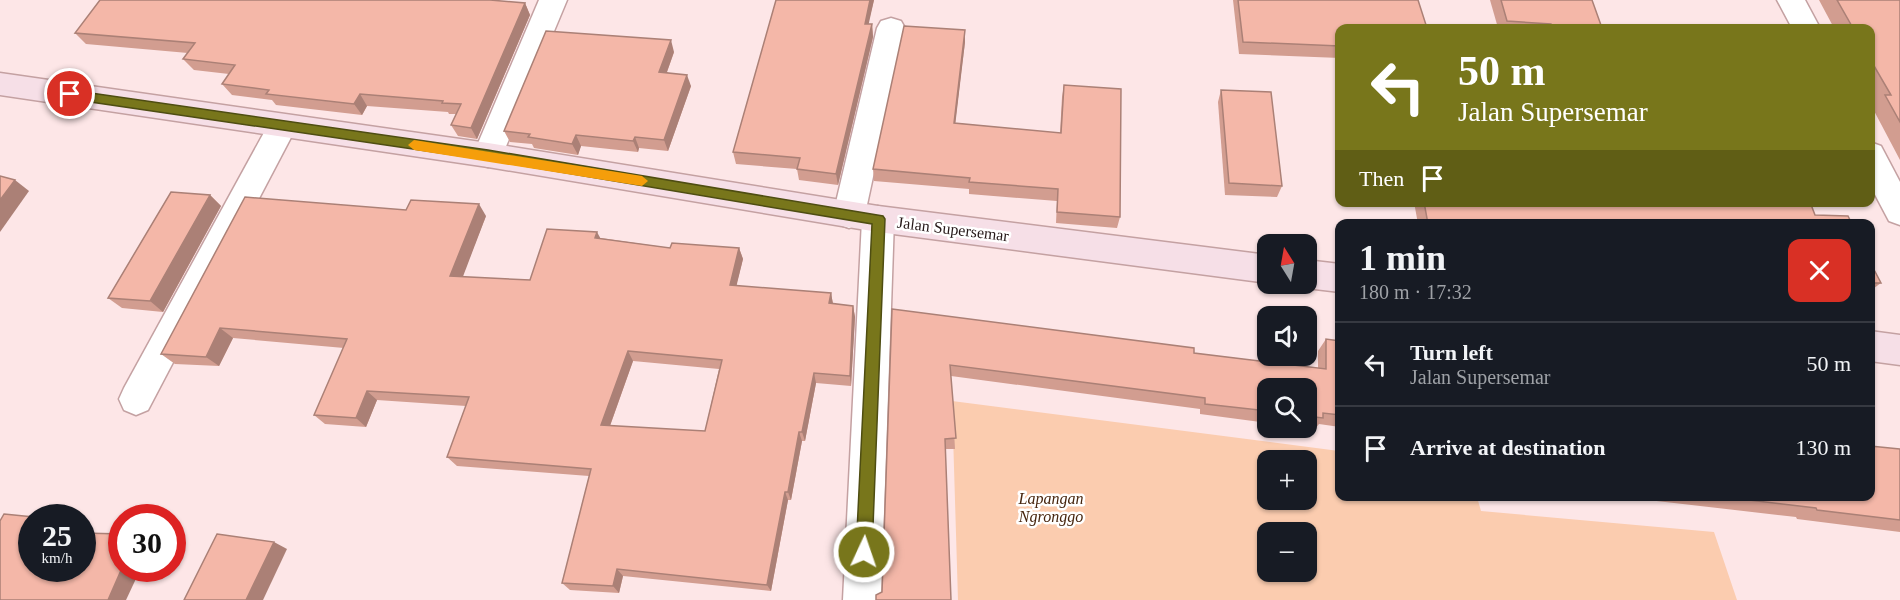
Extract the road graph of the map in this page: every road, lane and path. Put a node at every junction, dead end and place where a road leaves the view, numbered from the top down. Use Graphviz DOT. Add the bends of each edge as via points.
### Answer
graph roads {
  1 [pos="554,0"];
  2 [pos="1791,0"];
  3 [pos="1804,24"];
  4 [pos="891,28"];
  5 [pos="0,84"];
  6 [pos="282,126"];
  7 [pos="488,155"];
  8 [pos="1875,164"];
  9 [pos="1900,212"];
  10 [pos="864,217"];
  11 [pos="1257,268"];
  12 [pos="1317,275"];
  13 [pos="1335,277"];
  14 [pos="1875,347"];
  15 [pos="1900,350"];
  16 [pos="136,399"];
  17 [pos="862,600"];
  1 -- 7 [label="street"];
  2 -- 3 [label="street"];
  4 -- 10 [label="street"];
  5 -- 6 [label="main road, Jalan Supersemar"];
  6 -- 7 [label="main road, Jalan Supersemar"];
  6 -- 16 [label="street"];
  7 -- 10 [label="main road, Jalan Supersemar"];
  8 -- 9 [label="street"];
  10 -- 11 [label="main road, Jalan Supersemar"];
  10 -- 17 [label="street"];
  12 -- 13 [label="main road"];
  14 -- 15 [label="main road"];
}
